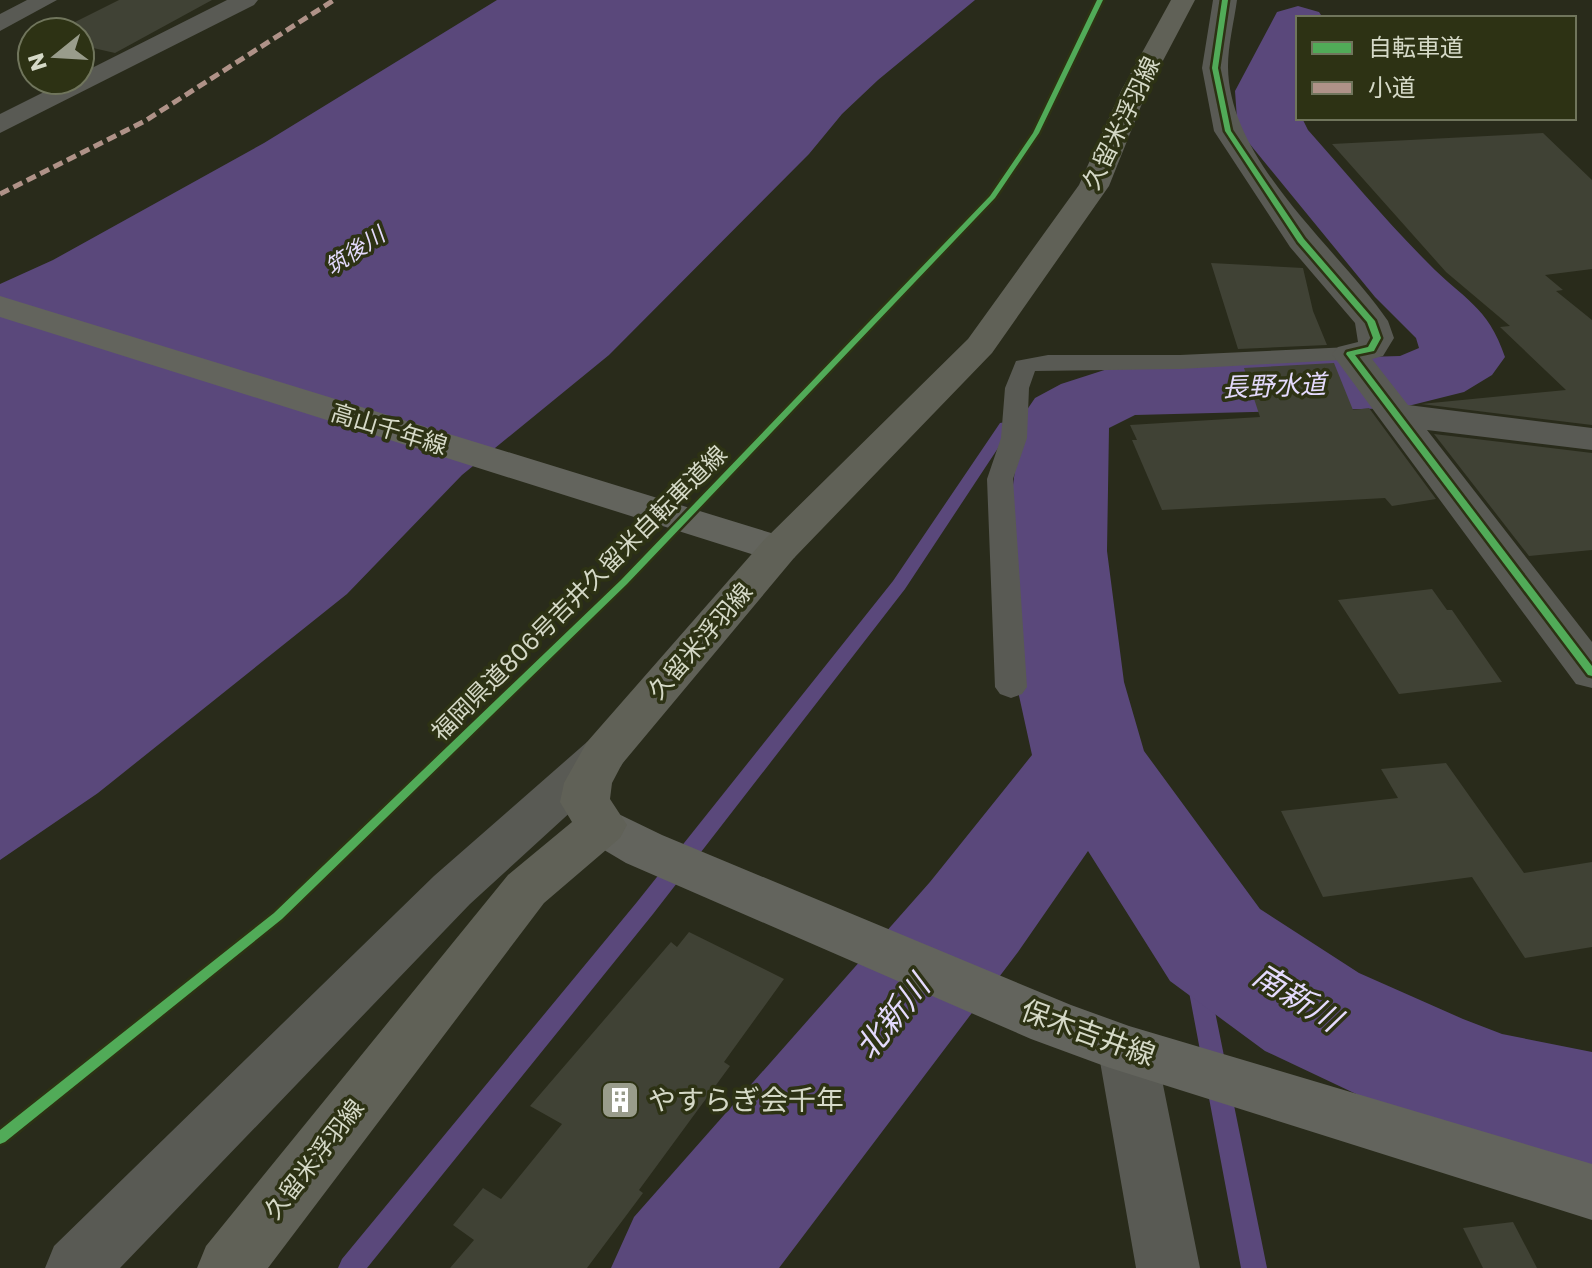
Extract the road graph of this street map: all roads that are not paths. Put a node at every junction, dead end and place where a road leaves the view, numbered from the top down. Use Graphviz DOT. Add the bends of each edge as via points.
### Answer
graph roads {
  1 [pos="45,0"];
  2 [pos="246,0"];
  3 [pos="1183,0"];
  4 [pos="1225,0"];
  5 [pos="0,24"];
  6 [pos="0,125"];
  7 [pos="0,306"];
  8 [pos="1350,354"];
  9 [pos="1393,411"];
  10 [pos="1592,439"];
  11 [pos="758,544"];
  12 [pos="1592,673"];
  13 [pos="1011,687"];
  14 [pos="604,754"];
  15 [pos="623,837"];
  16 [pos="1150,1057"];
  17 [pos="1592,1192"];
  18 [pos="77,1268"];
  19 [pos="229,1268"];
  20 [pos="1168,1268"];
  1 -- 5 [label="street"];
  2 -- 6 [label="street"];
  3 -- 11 [label="main road, 久留米浮羽線" via="1134,91 1094,186 980,346"];
  4 -- 8 [label="street" via="1215,68 1228,131 1301,240 1371,321 1377,338 1371,349"];
  7 -- 11 [label="main road, 高山千年線"];
  8 -- 9 [label="street"];
  8 -- 13 [label="lane" via="1025,366 1000,479"];
  9 -- 10 [label="street"];
  9 -- 12 [label="street"];
  11 -- 14 [label="main road, 久留米浮羽線"];
  14 -- 15 [label="main road, 久留米浮羽線" via="588,783 585,802"];
  14 -- 18 [label="street" via="452,890"];
  15 -- 16 [label="main road, 保木吉井線" via="1051,1022"];
  15 -- 19 [label="main road, 久留米浮羽線" via="526,889"];
  16 -- 17 [label="main road, 保木吉井線"];
  16 -- 20 [label="street"];
}
